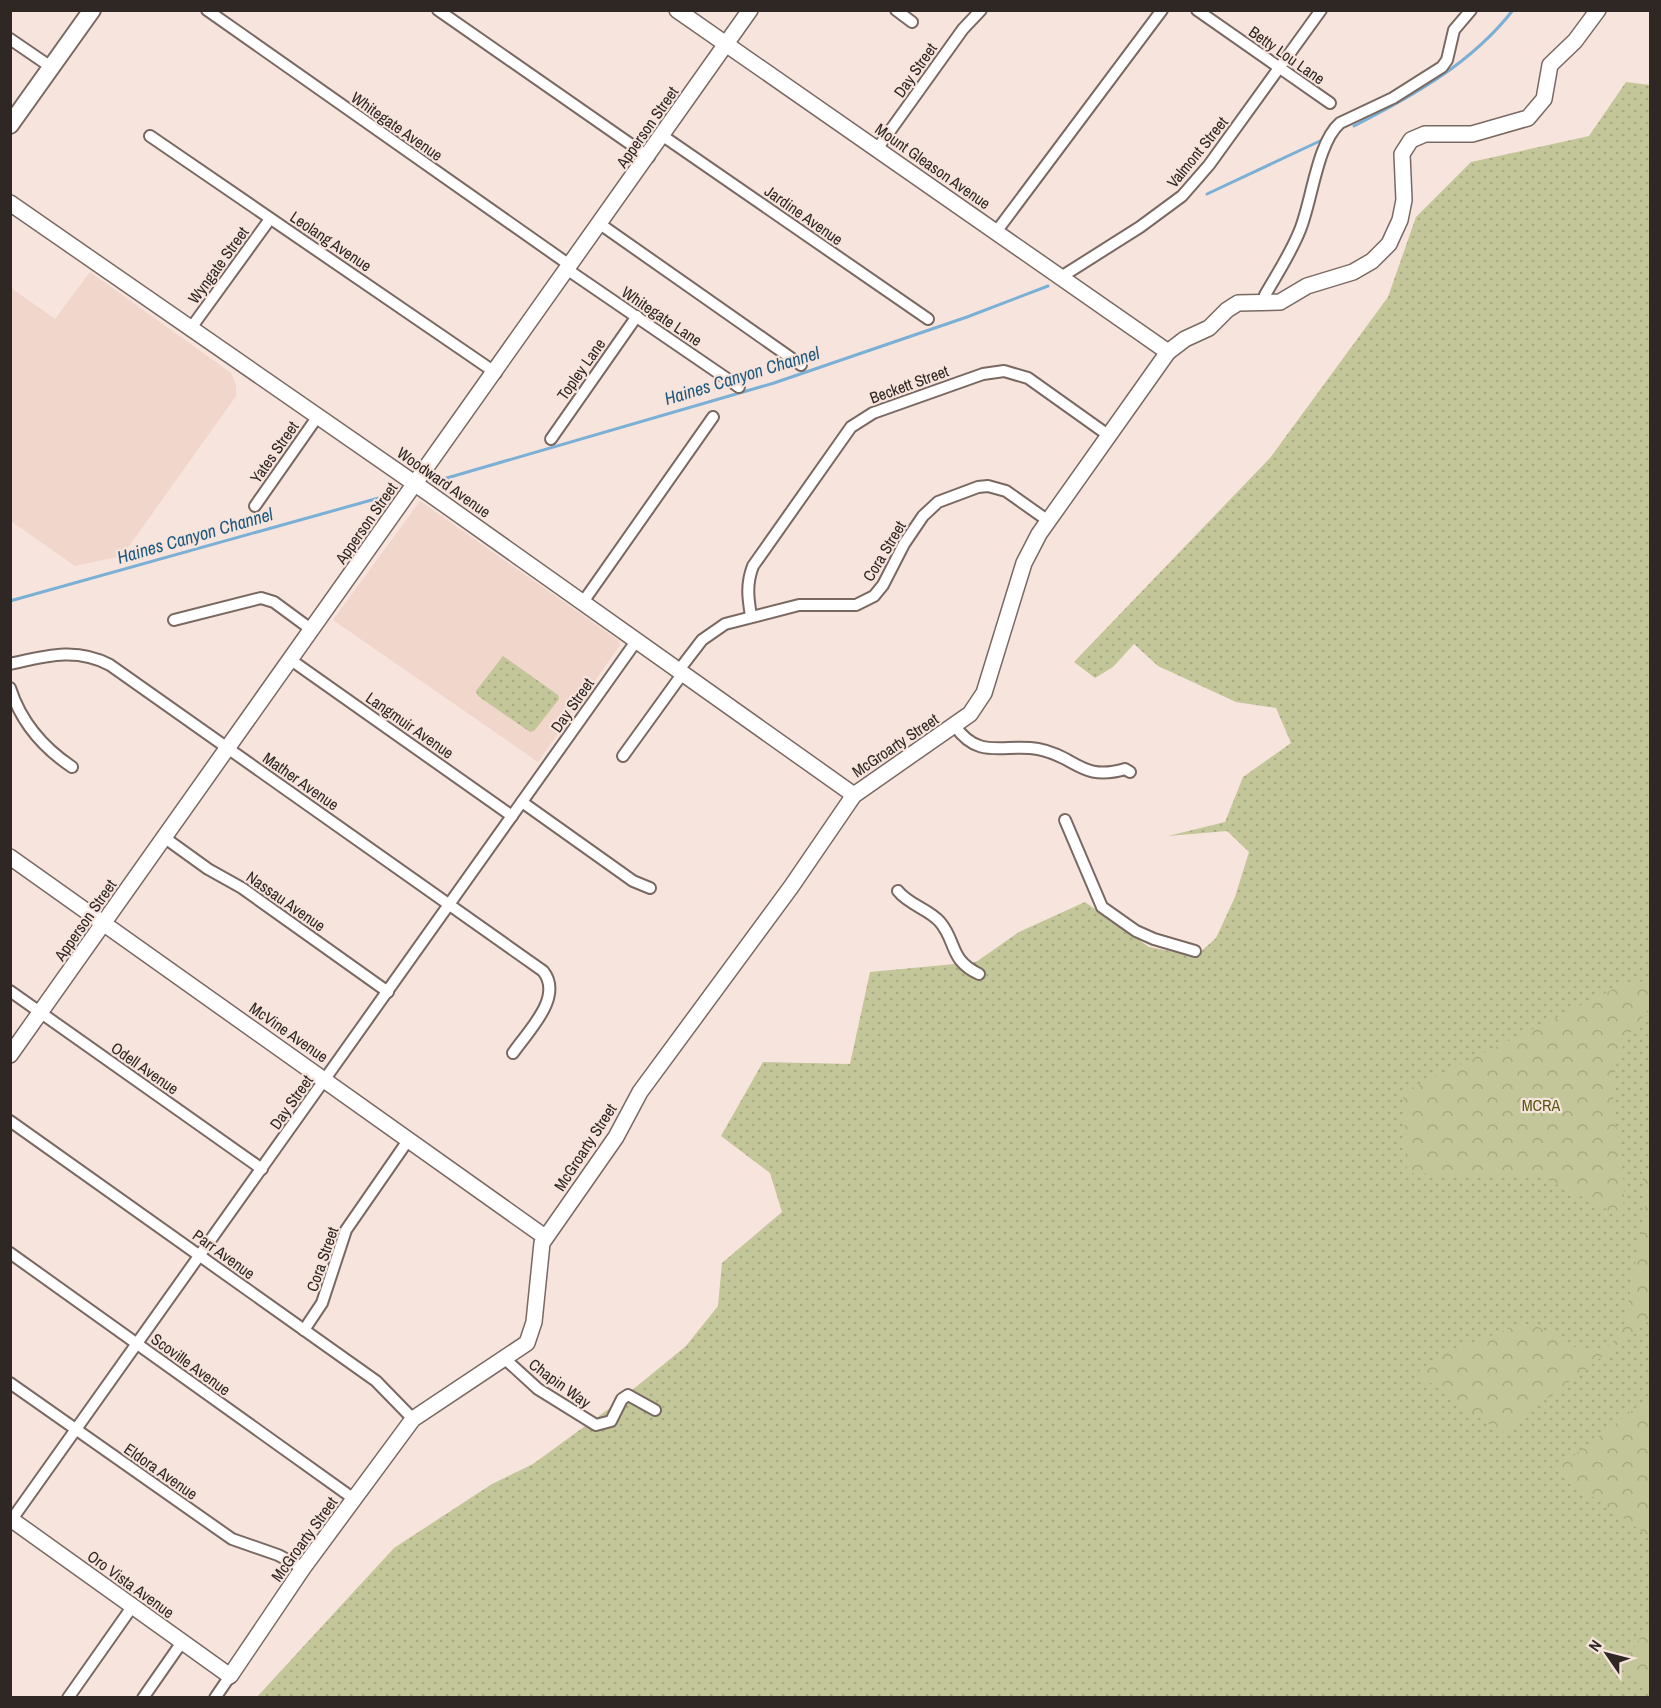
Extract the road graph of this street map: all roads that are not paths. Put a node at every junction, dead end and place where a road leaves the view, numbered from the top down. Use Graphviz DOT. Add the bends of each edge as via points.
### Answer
graph roads {
  1 [pos="92,10"];
  2 [pos="207,10"];
  3 [pos="438,10"];
  4 [pos="677,10"];
  5 [pos="750,10"];
  6 [pos="896,10"];
  7 [pos="981,10"];
  8 [pos="1162,10"];
  9 [pos="1197,10"];
  10 [pos="1321,10"];
  11 [pos="1471,10"];
  12 [pos="1598,10"];
  13 [pos="912,22"];
  14 [pos="10,39"];
  15 [pos="725,44"];
  16 [pos="51,67"];
  17 [pos="1280,69"];
  18 [pos="1330,103"];
  19 [pos="10,125"];
  20 [pos="150,136"];
  21 [pos="663,136"];
  22 [pos="877,149"];
  23 [pos="649,157"];
  24 [pos="10,203"];
  25 [pos="270,219"];
  26 [pos="600,224"];
  27 [pos="996,232"];
  28 [pos="570,268"];
  29 [pos="1061,277"];
  30 [pos="1263,304"];
  31 [pos="637,316"];
  32 [pos="928,319"];
  33 [pos="191,328"];
  34 [pos="1168,352"];
  35 [pos="801,365"];
  36 [pos="496,373"];
  37 [pos="739,387"];
  38 [pos="318,416"];
  39 [pos="713,417"];
  40 [pos="1108,435"];
  41 [pos="550,439"];
  42 [pos="416,484"];
  43 [pos="255,506"];
  44 [pos="1047,520"];
  45 [pos="583,602"];
  46 [pos="751,615"];
  47 [pos="174,620"];
  48 [pos="312,630"];
  49 [pos="637,640"];
  50 [pos="291,660"];
  51 [pos="10,664"];
  52 [pos="681,672"];
  53 [pos="10,688"];
  54 [pos="955,726"];
  55 [pos="228,748"];
  56 [pos="623,756"];
  57 [pos="72,767"];
  58 [pos="1130,772"];
  59 [pos="854,795"];
  60 [pos="522,802"];
  61 [pos="512,816"];
  62 [pos="1065,820"];
  63 [pos="165,838"];
  64 [pos="10,857"];
  65 [pos="650,888"];
  66 [pos="898,891"];
  67 [pos="449,905"];
  68 [pos="105,923"];
  69 [pos="1195,951"];
  70 [pos="979,974"];
  71 [pos="10,991"];
  72 [pos="388,992"];
  73 [pos="41,1013"];
  74 [pos="513,1053"];
  75 [pos="10,1055"];
  76 [pos="325,1079"];
  77 [pos="10,1121"];
  78 [pos="409,1139"];
  79 [pos="262,1169"];
  80 [pos="545,1237"];
  81 [pos="10,1253"];
  82 [pos="200,1256"];
  83 [pos="304,1330"];
  84 [pos="138,1343"];
  85 [pos="504,1358"];
  86 [pos="10,1383"];
  87 [pos="654,1410"];
  88 [pos="413,1419"];
  89 [pos="76,1430"];
  90 [pos="354,1499"];
  91 [pos="11,1521"];
  92 [pos="303,1568"];
  93 [pos="132,1607"];
  94 [pos="182,1642"];
  95 [pos="230,1676"];
  96 [pos="68,1698"];
  97 [pos="143,1698"];
  98 [pos="215,1698"];
  1 -- 16 [label="main road"];
  2 -- 28 [label="street, Whitegate Avenue"];
  3 -- 23 [label="street"];
  4 -- 15 [label="street, Mount Gleason Avenue"];
  5 -- 15 [label="street, Apperson Street"];
  6 -- 13 [label="street"];
  7 -- 22 [label="street, Day Street" via="963,29"];
  8 -- 27 [label="street"];
  9 -- 17 [label="street, Betty Lou Lane"];
  10 -- 17 [label="street, Valmont Street"];
  11 -- 30 [label="street" via="1454,30 1442,67 1393,98 1340,123 1334,130 1301,228"];
  12 -- 30 [label="street, McGroarty Street" via="1575,41 1550,65 1544,99 1528,118 1472,134 1425,134 1411,140 1402,154 1404,200 1400,220 1389,244 1377,257 1353,272 1307,286 1285,301"];
  14 -- 16 [label="street"];
  15 -- 21 [label="street, Apperson Street"];
  15 -- 22 [label="street, Mount Gleason Avenue"];
  16 -- 19 [label="main road"];
  17 -- 18 [label="street, Betty Lou Lane"];
  17 -- 29 [label="street, Valmont Street" via="1182,196"];
  20 -- 25 [label="street, Leolang Avenue"];
  21 -- 23 [label="street, Apperson Street"];
  21 -- 32 [label="street, Jardine Avenue"];
  22 -- 27 [label="street, Mount Gleason Avenue"];
  23 -- 26 [label="street, Apperson Street"];
  24 -- 33 [label="street, Woodward Avenue"];
  25 -- 33 [label="street, Wyngate Street"];
  25 -- 36 [label="street, Leolang Avenue"];
  26 -- 28 [label="street, Apperson Street"];
  26 -- 35 [label="street"];
  27 -- 29 [label="street, Mount Gleason Avenue"];
  28 -- 31 [label="street, Whitegate Lane"];
  28 -- 36 [label="street, Apperson Street"];
  29 -- 34 [label="street, Mount Gleason Avenue"];
  30 -- 34 [label="street, McGroarty Street" via="1245,301 1233,305 1212,327"];
  31 -- 37 [label="street, Whitegate Lane"];
  31 -- 41 [label="street, Topley Lane"];
  33 -- 38 [label="street, Woodward Avenue"];
  34 -- 40 [label="street, McGroarty Street"];
  36 -- 42 [label="street, Apperson Street"];
  38 -- 42 [label="street, Woodward Avenue"];
  38 -- 43 [label="street, Yates Street"];
  39 -- 45 [label="street"];
  40 -- 44 [label="street, McGroarty Street"];
  40 -- 46 [label="street, Beckett Street" via="1028,378 1004,371 983,374 873,413 851,427 753,566 747,596"];
  42 -- 45 [label="street, Woodward Avenue"];
  42 -- 48 [label="street, Apperson Street"];
  44 -- 46 [label="street, Cora Street" via="1006,491 978,487 930,508 900,550 884,585 868,601 853,606 799,605"];
  44 -- 54 [label="street, McGroarty Street" via="1024,563 984,693 973,712"];
  45 -- 49 [label="street, Woodward Avenue"];
  46 -- 52 [label="street, Cora Street" via="710,633 696,646"];
  47 -- 48 [label="street" via="261,598 274,602"];
  48 -- 50 [label="street, Apperson Street"];
  49 -- 52 [label="street, Woodward Avenue"];
  49 -- 60 [label="street, Day Street"];
  50 -- 55 [label="street, Apperson Street"];
  50 -- 61 [label="street, Langmuir Avenue"];
  51 -- 55 [label="street, Mather Avenue" via="68,653 100,660"];
  52 -- 56 [label="street, Cora Street"];
  52 -- 59 [label="street, Woodward Avenue"];
  53 -- 57 [label="street" via="36,736"];
  54 -- 58 [label="street" via="978,746 1039,749 1095,773 1125,769"];
  54 -- 59 [label="street, McGroarty Street"];
  55 -- 63 [label="street, Apperson Street"];
  55 -- 67 [label="street, Mather Avenue"];
  59 -- 80 [label="street, McGroarty Street" via="640,1092 616,1137"];
  60 -- 61 [label="street, Day Street"];
  60 -- 65 [label="street"];
  61 -- 67 [label="street, Day Street"];
  62 -- 69 [label="street" via="1102,907 1136,931"];
  63 -- 68 [label="street, Apperson Street"];
  63 -- 72 [label="street, Nassau Avenue"];
  64 -- 68 [label="street, McVine Avenue"];
  66 -- 70 [label="street" via="940,922 954,954"];
  67 -- 72 [label="street, Day Street"];
  67 -- 74 [label="street, Mather Avenue" via="543,971 549,988 545,1007"];
  68 -- 73 [label="street, Apperson Street"];
  68 -- 76 [label="street, McVine Avenue"];
  71 -- 73 [label="street, Odell Avenue"];
  72 -- 76 [label="street, Day Street"];
  73 -- 75 [label="street, Apperson Street"];
  73 -- 79 [label="street, Odell Avenue"];
  76 -- 78 [label="street, McVine Avenue"];
  76 -- 79 [label="street, Day Street"];
  77 -- 82 [label="street, Parr Avenue"];
  78 -- 80 [label="street, McVine Avenue"];
  78 -- 83 [label="street, Cora Street" via="346,1230 322,1302"];
  79 -- 82 [label="street, Day Street"];
  80 -- 85 [label="street, McGroarty Street" via="539,1258 531,1336"];
  81 -- 84 [label="street, Scoville Avenue"];
  82 -- 83 [label="street, Parr Avenue"];
  82 -- 84 [label="street, Day Street"];
  83 -- 88 [label="street, Parr Avenue" via="376,1381"];
  84 -- 89 [label="street, Day Street"];
  84 -- 90 [label="street, Scoville Avenue"];
  85 -- 87 [label="street, Chapin Way" via="538,1389 589,1422 602,1425 610,1421 628,1395"];
  85 -- 88 [label="street, McGroarty Street"];
  86 -- 89 [label="street, Eldora Avenue"];
  88 -- 90 [label="street, McGroarty Street"];
  89 -- 91 [label="street, Day Street"];
  89 -- 92 [label="street, Eldora Avenue" via="232,1539"];
  90 -- 92 [label="street, McGroarty Street"];
  91 -- 93 [label="street, Oro Vista Avenue"];
  92 -- 95 [label="street, McGroarty Street"];
  93 -- 94 [label="street, Oro Vista Avenue"];
  93 -- 96 [label="street"];
  94 -- 95 [label="street, Oro Vista Avenue"];
  94 -- 97 [label="street"];
  95 -- 98 [label="street, McGroarty Street"];
}
